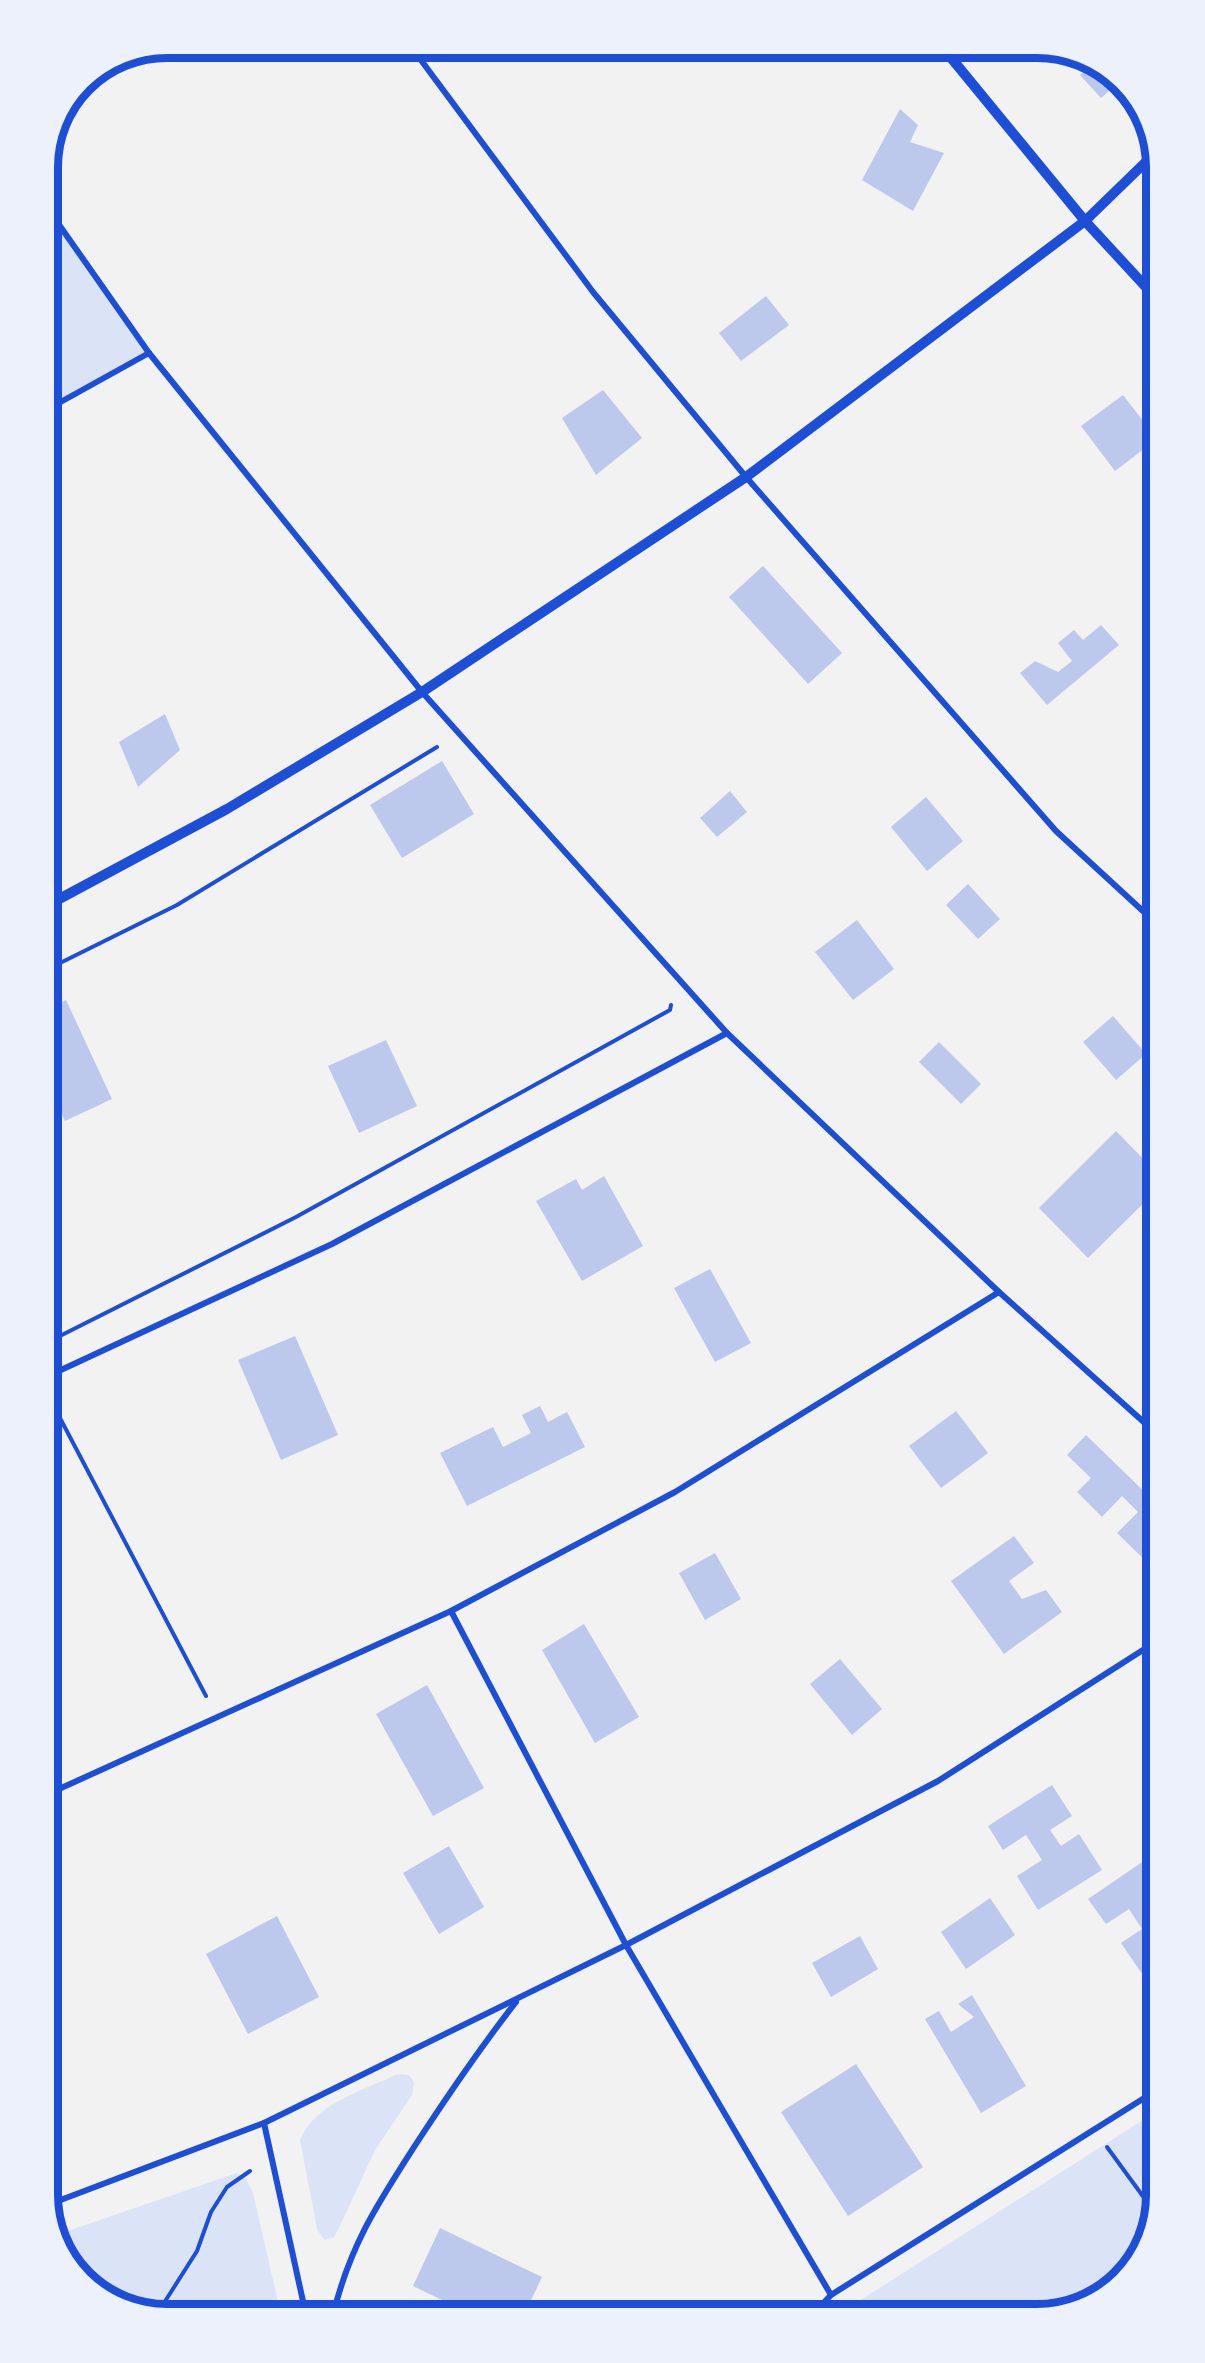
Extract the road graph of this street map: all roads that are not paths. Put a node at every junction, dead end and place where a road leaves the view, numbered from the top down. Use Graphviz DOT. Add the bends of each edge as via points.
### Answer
graph roads {
  1 [pos="420,59"];
  2 [pos="952,59"];
  3 [pos="1146,162"];
  4 [pos="1085,221"];
  5 [pos="59,225"];
  6 [pos="1146,287"];
  7 [pos="149,353"];
  8 [pos="59,403"];
  9 [pos="746,477"];
  10 [pos="422,692"];
  11 [pos="59,899"];
  12 [pos="1146,914"];
  13 [pos="727,1033"];
  14 [pos="999,1292"];
  15 [pos="58,1371"];
  16 [pos="1146,1424"];
  17 [pos="451,1611"];
  18 [pos="1146,1648"];
  19 [pos="58,1789"];
  20 [pos="626,1945"];
  21 [pos="517,2000"];
  22 [pos="1146,2097"];
  23 [pos="264,2122"];
  24 [pos="59,2201"];
  25 [pos="831,2295"];
  26 [pos="304,2304"];
  27 [pos="336,2304"];
  28 [pos="822,2304"];
  1 -- 9 [label="street" via="593,292"];
  2 -- 4 [label="street"];
  3 -- 4 [label="street"];
  4 -- 6 [label="street"];
  4 -- 9 [label="street"];
  5 -- 7 [label="street"];
  7 -- 8 [label="street"];
  7 -- 10 [label="street"];
  9 -- 10 [label="street"];
  9 -- 12 [label="street" via="1056,831"];
  10 -- 11 [label="street" via="227,809"];
  10 -- 13 [label="street"];
  13 -- 14 [label="street"];
  13 -- 15 [label="street" via="332,1244"];
  14 -- 16 [label="street"];
  14 -- 17 [label="street" via="675,1492"];
  17 -- 19 [label="street"];
  17 -- 20 [label="street"];
  18 -- 20 [label="street" via="938,1781"];
  20 -- 21 [label="street"];
  20 -- 25 [label="street"];
  21 -- 23 [label="street"];
  21 -- 27 [label="street" via="470,2060 366,2221"];
  22 -- 25 [label="street"];
  23 -- 24 [label="street"];
  23 -- 26 [label="street"];
  25 -- 28 [label="street"];
}
